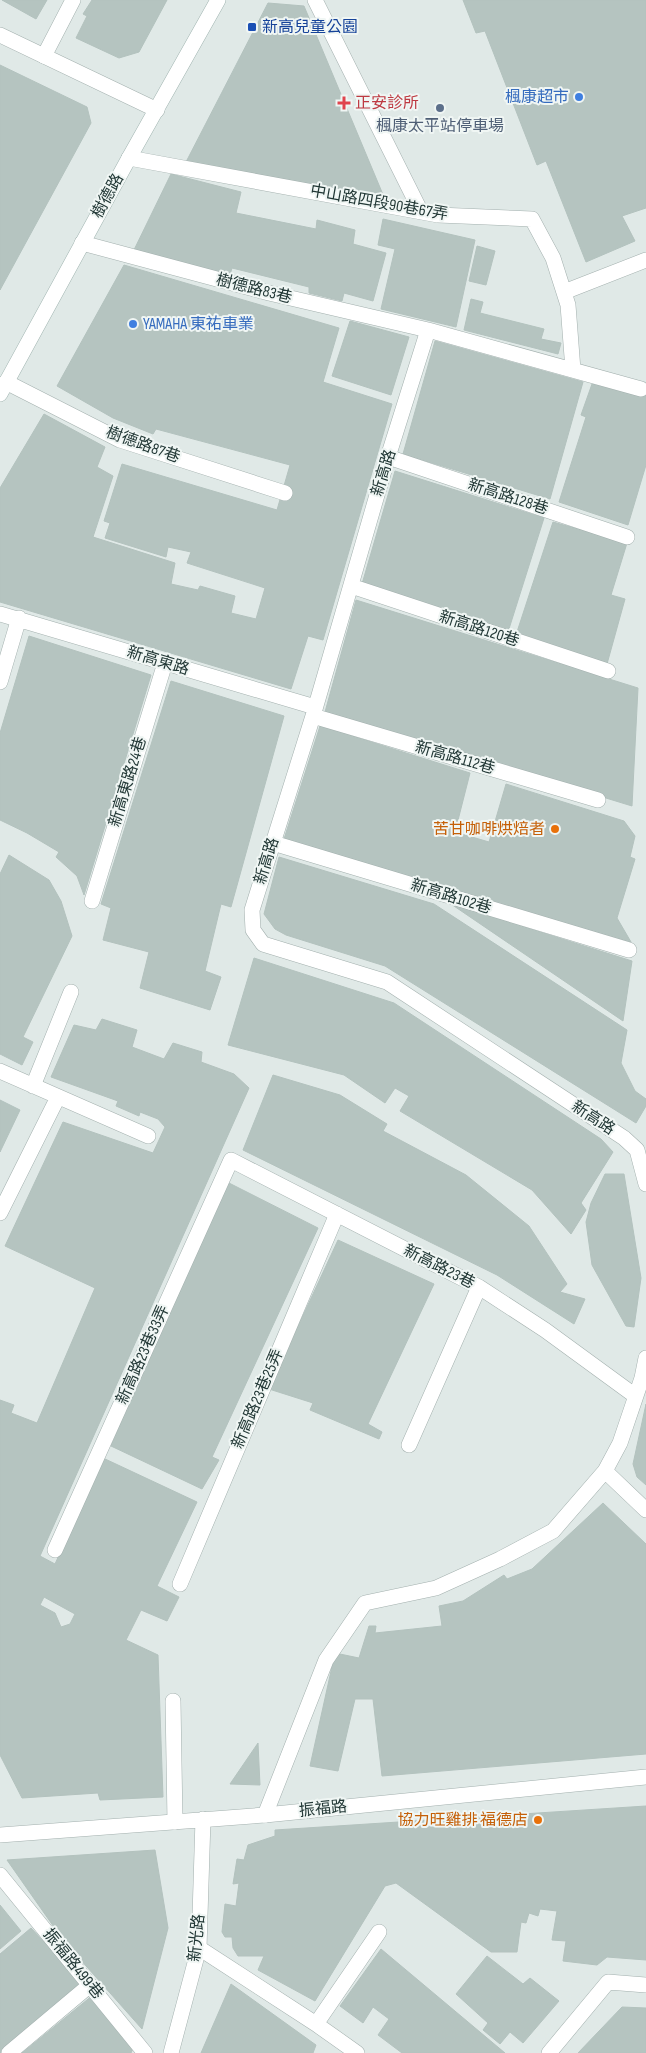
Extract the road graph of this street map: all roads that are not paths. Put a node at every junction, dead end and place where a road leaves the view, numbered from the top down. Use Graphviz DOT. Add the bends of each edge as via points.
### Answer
graph roads {
  1 [pos="72,0"];
  2 [pos="218,0"];
  3 [pos="315,0"];
  4 [pos="0,35"];
  5 [pos="44,56"];
  6 [pos="157,110"];
  7 [pos="129,158"];
  8 [pos="420,212"];
  9 [pos="82,243"];
  10 [pos="646,260"];
  11 [pos="564,292"];
  12 [pos="428,330"];
  13 [pos="573,370"];
  14 [pos="3,388"];
  15 [pos="641,389"];
  16 [pos="388,457"];
  17 [pos="285,492"];
  18 [pos="627,536"];
  19 [pos="351,586"];
  20 [pos="0,614"];
  21 [pos="19,618"];
  22 [pos="165,663"];
  23 [pos="608,671"];
  24 [pos="0,682"];
  25 [pos="314,712"];
  26 [pos="598,800"];
  27 [pos="273,843"];
  28 [pos="92,901"];
  29 [pos="630,950"];
  30 [pos="71,992"];
  31 [pos="0,1071"];
  32 [pos="33,1086"];
  33 [pos="58,1097"];
  34 [pos="148,1136"];
  35 [pos="231,1160"];
  36 [pos="646,1184"];
  37 [pos="0,1213"];
  38 [pos="336,1214"];
  39 [pos="479,1287"];
  40 [pos="646,1358"];
  41 [pos="644,1379"];
  42 [pos="634,1395"];
  43 [pos="409,1445"];
  44 [pos="605,1471"];
  45 [pos="646,1510"];
  46 [pos="55,1550"];
  47 [pos="180,1584"];
  48 [pos="173,1701"];
  49 [pos="646,1777"];
  50 [pos="265,1815"];
  51 [pos="203,1819"];
  52 [pos="175,1822"];
  53 [pos="1,1832"];
  54 [pos="0,1875"];
  55 [pos="379,1932"];
  56 [pos="199,1948"];
  57 [pos="90,1985"];
  58 [pos="646,1985"];
  59 [pos="316,2024"];
  60 [pos="9,2053"];
  61 [pos="145,2053"];
  62 [pos="171,2053"];
  63 [pos="357,2053"];
  64 [pos="549,2053"];
  1 -- 5 [label="street"];
  2 -- 6 [label="street, 樹德路"];
  3 -- 8 [label="street"];
  4 -- 5 [label="street"];
  5 -- 6 [label="street"];
  6 -- 7 [label="street, 樹德路"];
  7 -- 8 [label="street, 中山路四段90巷67弄"];
  7 -- 9 [label="street, 樹德路"];
  8 -- 11 [label="street, 中山路四段90巷67弄" via="532,219 553,258"];
  9 -- 12 [label="street, 樹德路83巷" via="269,293"];
  9 -- 14 [label="street, 樹德路"];
  10 -- 11 [label="street"];
  11 -- 13 [label="street, 中山路四段90巷67弄"];
  12 -- 13 [label="street, 樹德路83巷"];
  12 -- 16 [label="street, 新高路"];
  13 -- 15 [label="street, 樹德路83巷"];
  14 -- 17 [label="street, 樹德路87巷" via="120,440"];
  16 -- 18 [label="street, 新高路128巷"];
  16 -- 19 [label="street, 新高路"];
  19 -- 23 [label="street, 新高路120巷"];
  19 -- 25 [label="street, 新高路"];
  20 -- 21 [label="street, 新高東路"];
  21 -- 22 [label="street, 新高東路"];
  21 -- 24 [label="street"];
  22 -- 25 [label="street, 新高東路"];
  22 -- 28 [label="street, 新高東路24巷"];
  25 -- 26 [label="street, 新高路112巷"];
  25 -- 27 [label="street, 新高路"];
  27 -- 29 [label="street, 新高路102巷"];
  27 -- 36 [label="street, 新高路" via="252,910 253,930 263,944 387,982 624,1138 637,1150"];
  30 -- 32 [label="street"];
  31 -- 32 [label="street"];
  32 -- 33 [label="street"];
  33 -- 34 [label="street"];
  33 -- 37 [label="street"];
  35 -- 38 [label="street, 新高路23巷"];
  35 -- 46 [label="street, 新高路23巷33弄"];
  38 -- 39 [label="street, 新高路23巷"];
  38 -- 47 [label="street, 新高路23巷25弄"];
  39 -- 42 [label="street, 新高路23巷"];
  39 -- 43 [label="street"];
  40 -- 41 [label="street"];
  41 -- 42 [label="street"];
  42 -- 44 [label="street" via="620,1443"];
  44 -- 45 [label="street"];
  44 -- 50 [label="street" via="553,1530 436,1588 365,1603 326,1660"];
  48 -- 52 [label="street"];
  49 -- 50 [label="street, 振福路"];
  50 -- 51 [label="street, 振福路"];
  51 -- 52 [label="street, 振福路"];
  51 -- 56 [label="street, 新光路"];
  52 -- 53 [label="street, 振福路"];
  54 -- 57 [label="street, 振福路499巷"];
  55 -- 59 [label="street"];
  56 -- 59 [label="street"];
  56 -- 62 [label="street, 新光路"];
  57 -- 60 [label="street"];
  57 -- 61 [label="street, 振福路499巷"];
  58 -- 64 [label="street" via="608,1982"];
  59 -- 63 [label="street"];
}
